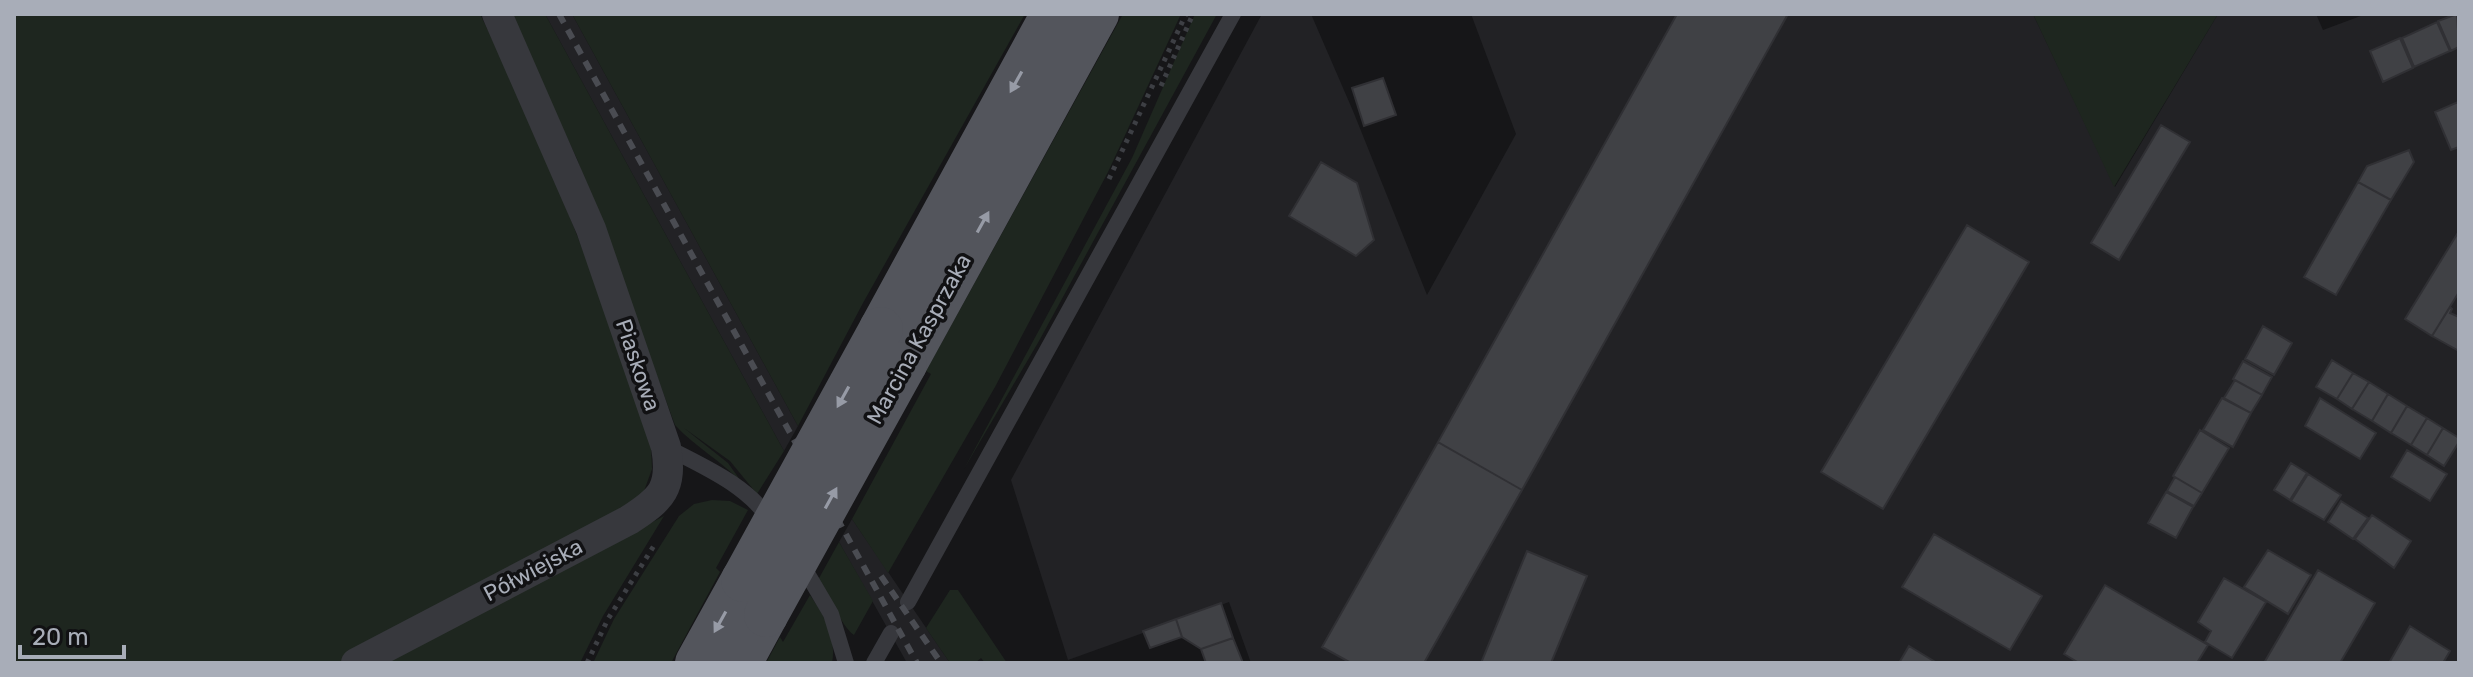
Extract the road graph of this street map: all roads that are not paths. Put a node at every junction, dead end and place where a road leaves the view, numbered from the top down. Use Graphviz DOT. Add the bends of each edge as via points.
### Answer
graph roads {
  1 [pos="497,14"];
  2 [pos="1053,14"];
  3 [pos="1097,14"];
  4 [pos="1233,14"];
  5 [pos="666,447"];
  6 [pos="754,598"];
  7 [pos="908,602"];
  8 [pos="891,633"];
  9 [pos="356,663"];
  10 [pos="697,663"];
  11 [pos="740,663"];
  12 [pos="846,663"];
  13 [pos="874,663"];
  1 -- 5 [label="street, Piaskowa" via="591,229"];
  2 -- 6 [label="main road, Marcina Kasprzaka, one-way, bridge" via="881,329"];
  6 -- 3 [label="main road, Marcina Kasprzaka, one-way, bridge" via="905,364"];
  4 -- 7 [label="lane"];
  5 -- 9 [label="street, Półwiejska" via="667,483 649,508"];
  5 -- 12 [label="lane" via="734,484 765,512 831,614"];
  6 -- 10 [label="main road, Marcina Kasprzaka, one-way"];
  6 -- 11 [label="main road, Marcina Kasprzaka"];
  8 -- 13 [label="lane"];
}
